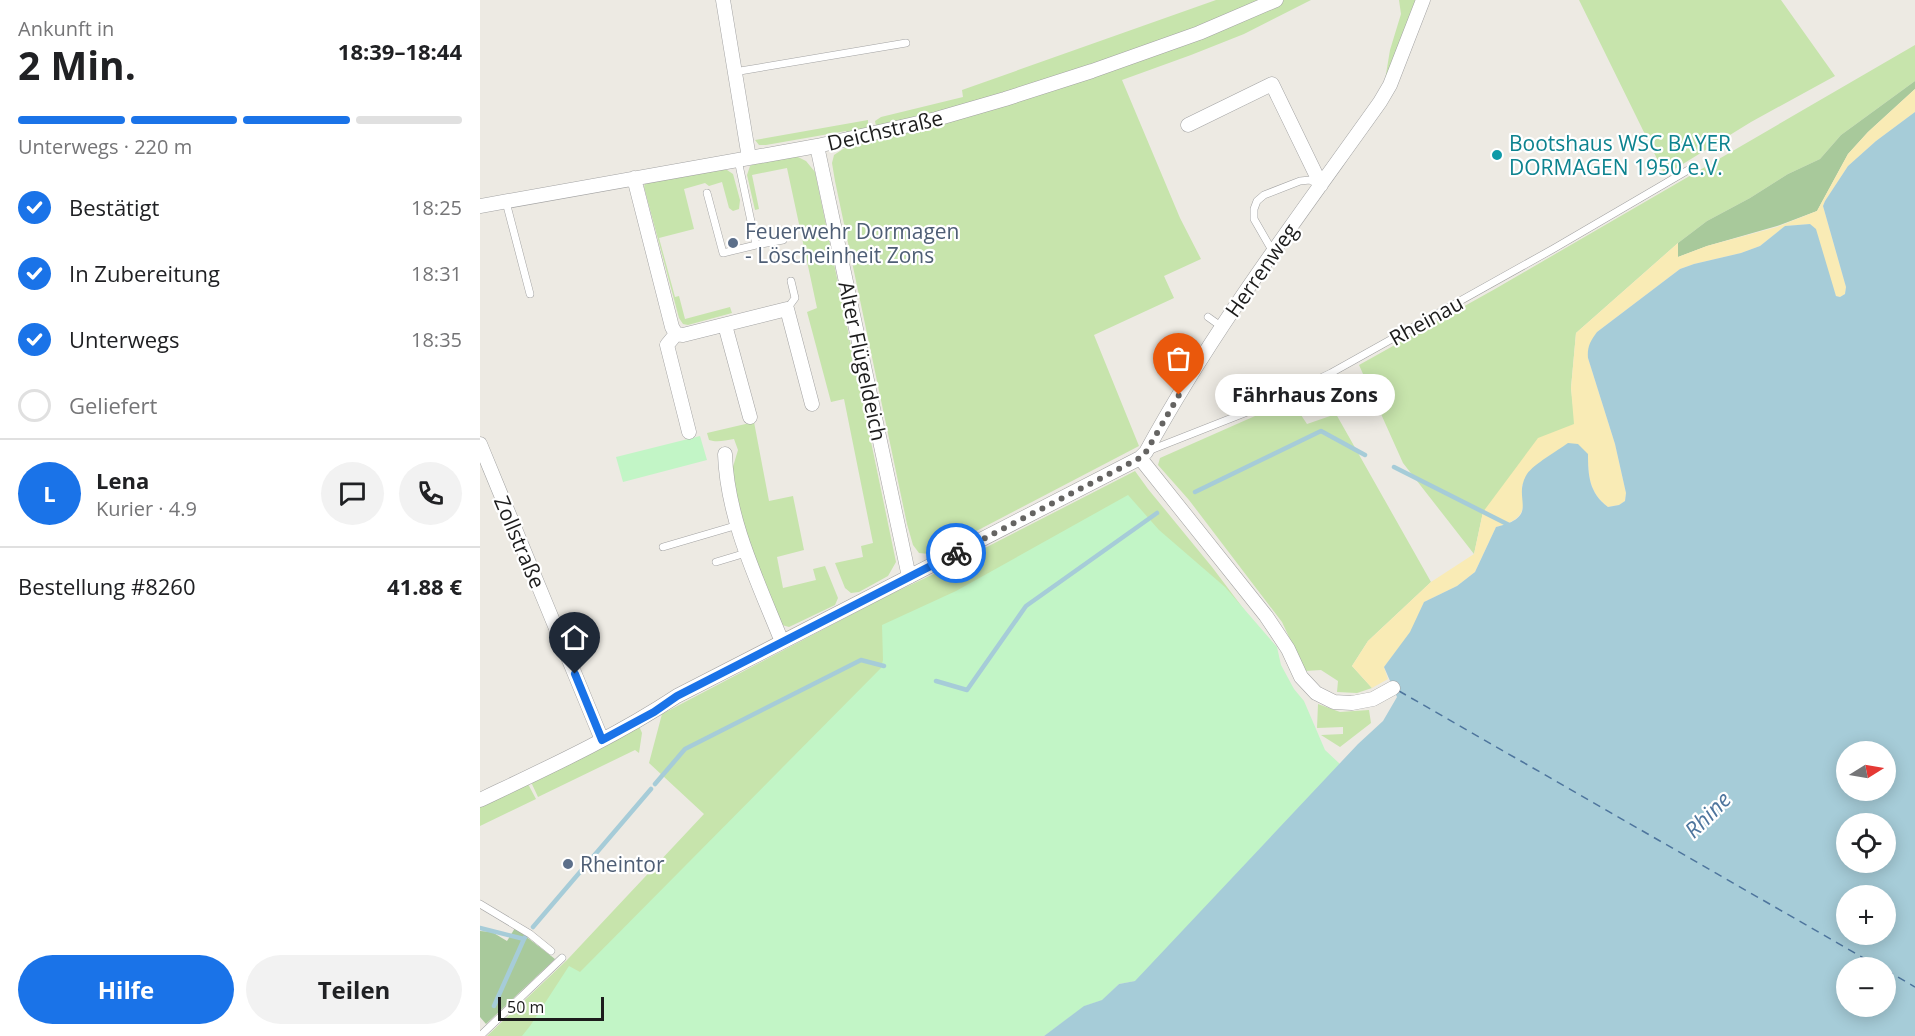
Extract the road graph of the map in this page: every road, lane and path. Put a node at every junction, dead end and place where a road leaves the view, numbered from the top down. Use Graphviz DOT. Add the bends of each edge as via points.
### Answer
graph roads {
  1 [pos="723,0"];
  2 [pos="1276,0"];
  3 [pos="1423,0"];
  4 [pos="906,43"];
  5 [pos="734,72"];
  6 [pos="1188,124"];
  7 [pos="817,146"];
  8 [pos="743,159"];
  9 [pos="1695,166"];
  10 [pos="634,178"];
  11 [pos="1321,185"];
  12 [pos="707,193"];
  13 [pos="506,202"];
  14 [pos="480,207"];
  15 [pos="783,240"];
  16 [pos="756,245"];
  17 [pos="1273,252"];
  18 [pos="791,282"];
  19 [pos="530,294"];
  20 [pos="787,309"];
  21 [pos="1208,317"];
  22 [pos="725,325"];
  23 [pos="1222,327"];
  24 [pos="676,334"];
  25 [pos="812,404"];
  26 [pos="750,417"];
  27 [pos="689,432"];
  28 [pos="481,452"];
  29 [pos="725,454"];
  30 [pos="1143,455"];
  31 [pos="738,525"];
  32 [pos="663,547"];
  33 [pos="746,553"];
  34 [pos="716,562"];
  35 [pos="909,577"];
  36 [pos="782,642"];
  37 [pos="1393,688"];
  38 [pos="602,740"];
  39 [pos="480,800"];
  40 [pos="480,904"];
  41 [pos="551,951"];
  42 [pos="562,958"];
  43 [pos="480,1036"];
  1 -- 5 [label="street"];
  2 -- 7 [label="street, Deichstraße" via="1198,33 1005,99"];
  3 -- 11 [label="street, Herrenweg" via="1390,85"];
  4 -- 5 [label="lane"];
  5 -- 8 [label="street"];
  6 -- 11 [label="street" via="1272,84"];
  7 -- 8 [label="street, Deichstraße"];
  7 -- 35 [label="street, Alter Flügeldeich"];
  8 -- 10 [label="street, Deichstraße"];
  8 -- 16 [label="lane"];
  9 -- 30 [label="lane, Rheinau" via="1330,373 1265,405"];
  10 -- 13 [label="street, Deichstraße"];
  10 -- 24 [label="street"];
  11 -- 17 [label="street, Herrenweg"];
  11 -- 17 [label="lane" via="1300,181 1257,201 1254,219"];
  12 -- 16 [label="lane" via="723,254"];
  13 -- 14 [label="street, Deichstraße"];
  13 -- 19 [label="lane"];
  15 -- 16 [label="lane"];
  17 -- 23 [label="street, Herrenweg"];
  18 -- 20 [label="lane" via="795,298"];
  20 -- 22 [label="street"];
  20 -- 25 [label="street"];
  21 -- 23 [label="lane"];
  22 -- 24 [label="street"];
  22 -- 26 [label="street"];
  23 -- 30 [label="street, Herrenweg"];
  24 -- 27 [label="street" via="667,345"];
  28 -- 38 [label="street, Zollstraße"];
  29 -- 31 [label="street" via="726,479"];
  30 -- 35 [label="street"];
  30 -- 37 [label="street" via="1266,616 1301,677 1316,693 1334,702 1352,703 1373,699"];
  31 -- 32 [label="lane"];
  31 -- 33 [label="street"];
  33 -- 34 [label="lane"];
  33 -- 36 [label="street"];
  35 -- 36 [label="street"];
  36 -- 38 [label="street"];
  38 -- 39 [label="street"];
  40 -- 41 [label="lane"];
  42 -- 43 [label="lane"];
}
